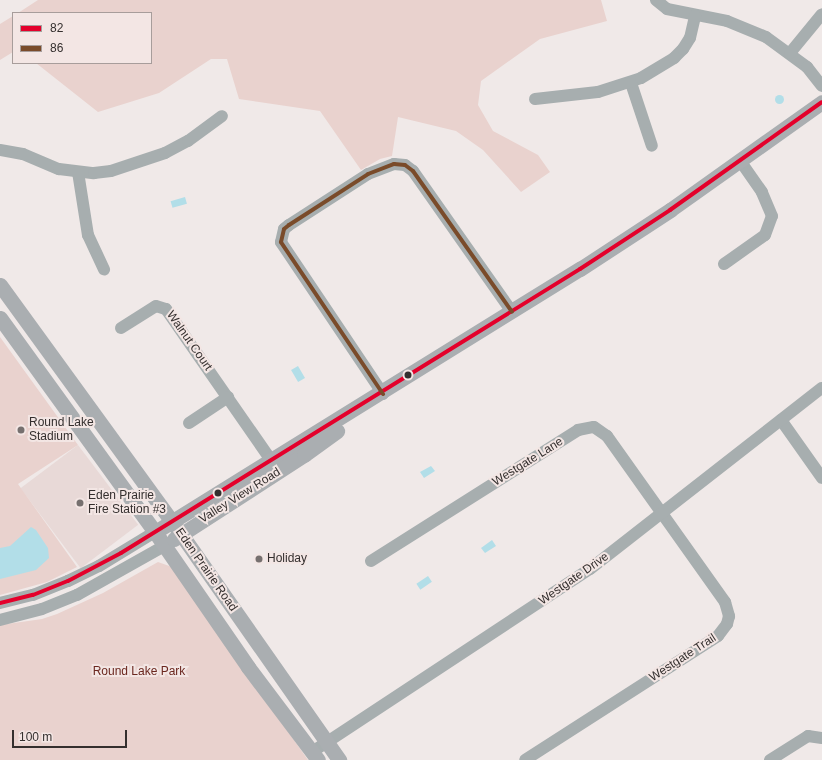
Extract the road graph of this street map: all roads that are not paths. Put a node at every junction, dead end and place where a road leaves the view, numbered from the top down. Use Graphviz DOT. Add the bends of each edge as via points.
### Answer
graph roads {
  1 [pos="656,0"];
  2 [pos="822,14"];
  3 [pos="695,16"];
  4 [pos="790,53"];
  5 [pos="631,83"];
  6 [pos="822,86"];
  7 [pos="535,99"];
  8 [pos="822,102"];
  9 [pos="222,116"];
  10 [pos="652,146"];
  11 [pos="0,150"];
  12 [pos="740,161"];
  13 [pos="78,172"];
  14 [pos="724,264"];
  15 [pos="104,270"];
  16 [pos="0,284"];
  17 [pos="512,312"];
  18 [pos="0,318"];
  19 [pos="121,328"];
  20 [pos="822,388"];
  21 [pos="383,394"];
  22 [pos="228,397"];
  23 [pos="781,420"];
  24 [pos="189,423"];
  25 [pos="276,466"];
  26 [pos="822,478"];
  27 [pos="662,513"];
  28 [pos="172,521"];
  29 [pos="155,532"];
  30 [pos="181,534"];
  31 [pos="164,546"];
  32 [pos="371,561"];
  33 [pos="0,604"];
  34 [pos="0,620"];
  35 [pos="822,738"];
  36 [pos="327,742"];
  37 [pos="315,756"];
  38 [pos="339,760"];
  39 [pos="525,760"];
  40 [pos="770,760"];
  1 -- 3 [label="street" via="667,9"];
  2 -- 4 [label="street"];
  3 -- 4 [label="street" via="742,26 766,37"];
  3 -- 5 [label="street" via="690,38 683,49 674,58"];
  4 -- 6 [label="street"];
  5 -- 7 [label="street" via="598,92"];
  5 -- 10 [label="street"];
  8 -- 12 [label="main road, Valley View Road"];
  9 -- 13 [label="street" via="188,141 141,163 111,171"];
  11 -- 13 [label="street" via="23,154 60,169"];
  12 -- 14 [label="street" via="762,192 772,216 765,235"];
  12 -- 17 [label="main road, Valley View Road"];
  13 -- 15 [label="street" via="88,235"];
  16 -- 28 [label="main road, Eden Prairie Road"];
  17 -- 21 [label="main road, Valley View Road"];
  17 -- 21 [label="street" via="413,171 405,165 394,164 368,174 289,225 284,229 281,242"];
  18 -- 29 [label="main road, Eden Prairie Road"];
  19 -- 22 [label="street, Walnut Court" via="156,306 166,309"];
  20 -- 23 [label="street, Westgate Drive"];
  21 -- 25 [label="main road, Valley View Road" via="324,441"];
  22 -- 24 [label="street"];
  22 -- 25 [label="street, Walnut Court"];
  23 -- 26 [label="street"];
  23 -- 27 [label="street, Westgate Drive"];
  25 -- 28 [label="main road, Valley View Road"];
  25 -- 30 [label="main road, Valley View Road"];
  27 -- 32 [label="street, Westgate Lane" via="602,430 586,428"];
  27 -- 36 [label="street, Westgate Drive" via="560,590"];
  27 -- 39 [label="street, Westgate Trail" via="725,602 729,616 724,631"];
  28 -- 29 [label="main road, Valley View Road"];
  28 -- 30 [label="main road, Eden Prairie Road"];
  29 -- 31 [label="main road, Eden Prairie Road"];
  29 -- 33 [label="street, Valley View Road" via="99,566 68,581 33,595"];
  30 -- 31 [label="main road, Valley View Road"];
  30 -- 36 [label="main road, Eden Prairie Road"];
  31 -- 34 [label="street, Valley View Road" via="77,595 38,610"];
  31 -- 37 [label="main road, Eden Prairie Road" via="248,667"];
  35 -- 40 [label="street" via="808,736"];
  36 -- 37 [label="street, Westgate Drive"];
  36 -- 38 [label="main road, Eden Prairie Road"];
}
